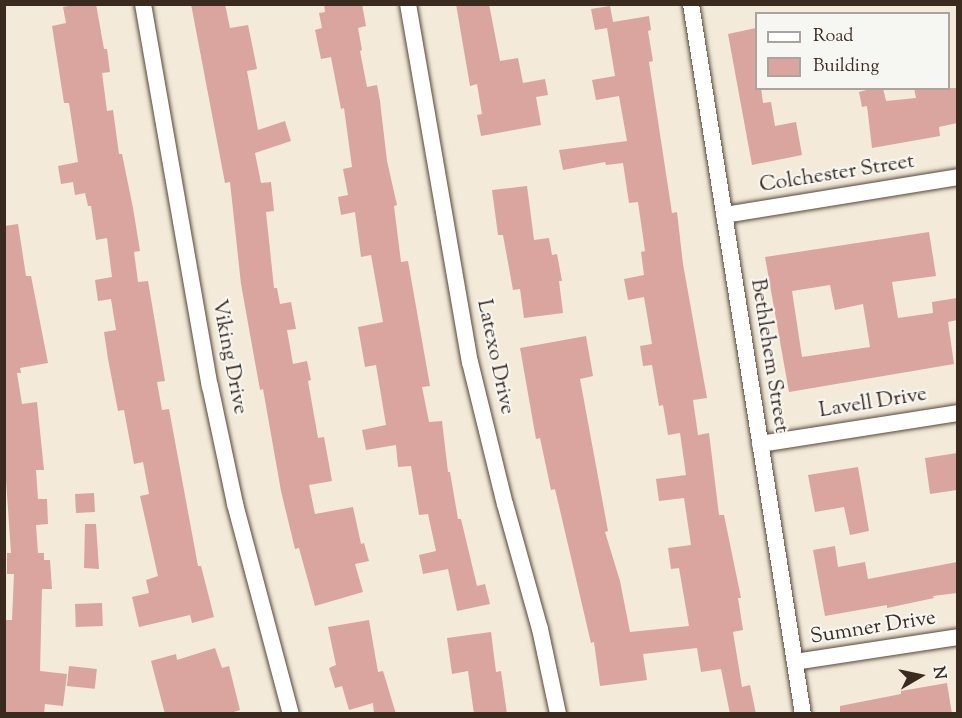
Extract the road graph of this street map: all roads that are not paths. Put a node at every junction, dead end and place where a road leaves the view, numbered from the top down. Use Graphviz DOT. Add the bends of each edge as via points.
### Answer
graph roads {
  1 [pos="143,4"];
  2 [pos="408,4"];
  3 [pos="691,4"];
  4 [pos="957,177"];
  5 [pos="724,215"];
  6 [pos="957,412"];
  7 [pos="760,444"];
  8 [pos="957,638"];
  9 [pos="795,662"];
  10 [pos="291,714"];
  11 [pos="558,714"];
  12 [pos="803,714"];
  1 -- 10 [label="street, Viking Drive" via="232,493"];
  2 -- 11 [label="street, Latexo Drive" via="471,362"];
  3 -- 5 [label="street, Bethlehem Street"];
  4 -- 5 [label="street, Colchester Street"];
  5 -- 7 [label="street, Bethlehem Street"];
  6 -- 7 [label="street, Lavell Drive"];
  7 -- 9 [label="street, Bethlehem Street"];
  8 -- 9 [label="street, Sumner Drive"];
  9 -- 12 [label="street, Bethlehem Street"];
}
